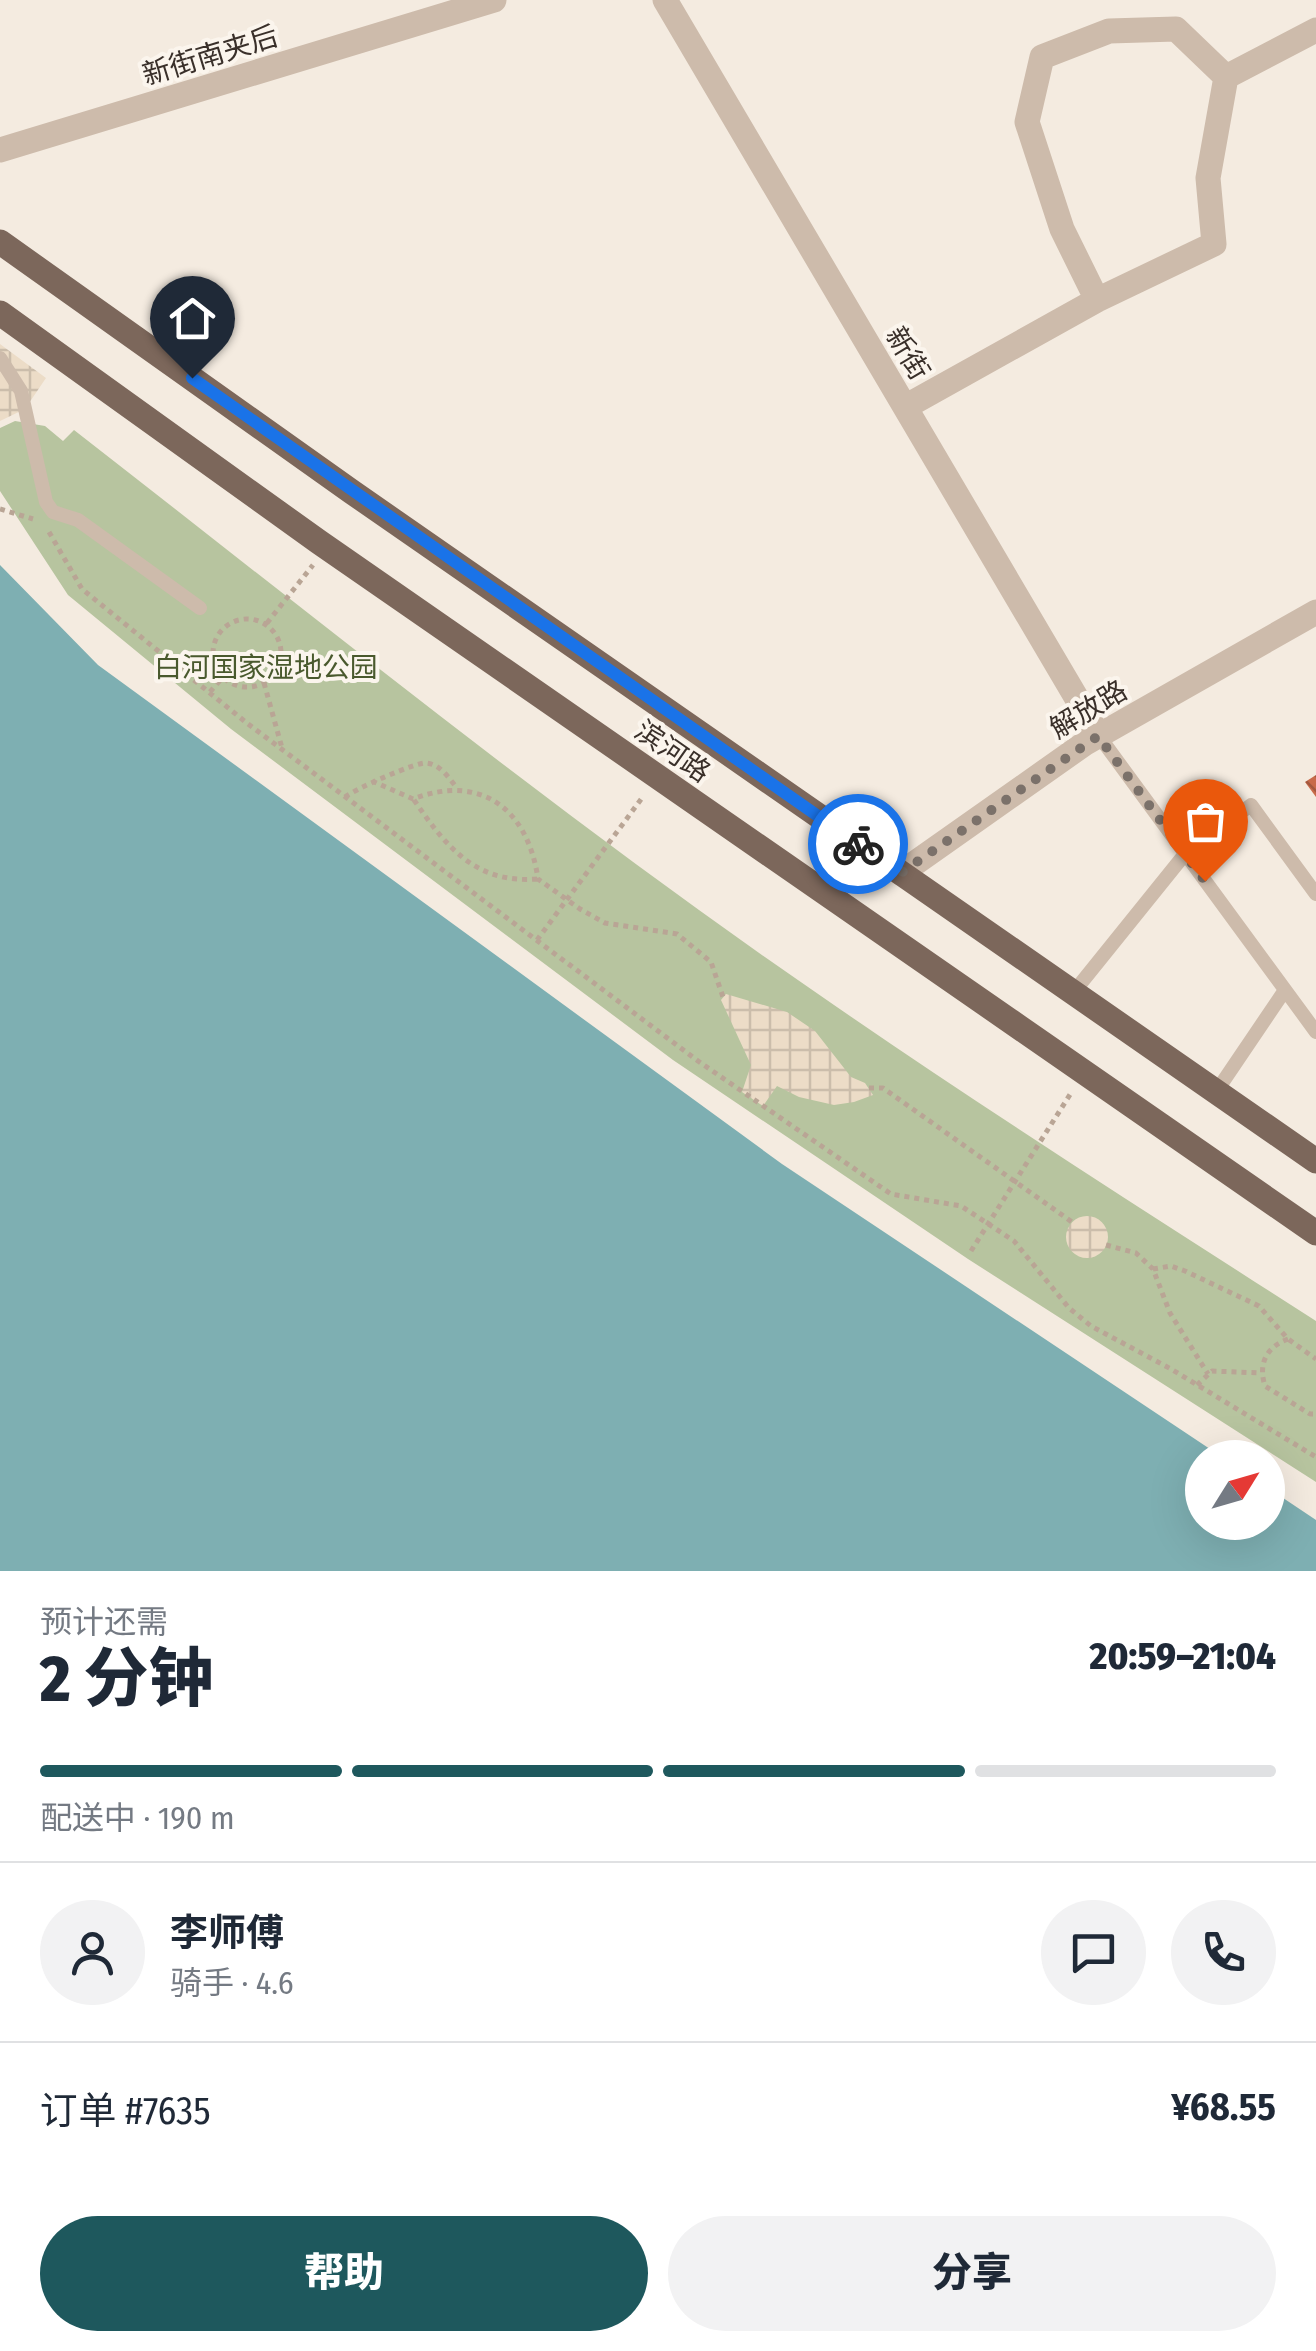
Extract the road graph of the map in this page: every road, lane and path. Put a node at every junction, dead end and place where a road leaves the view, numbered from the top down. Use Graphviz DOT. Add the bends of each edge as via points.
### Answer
graph roads {
  1 [pos="494,0"];
  2 [pos="664,0"];
  3 [pos="1316,30"];
  4 [pos="1226,78"];
  5 [pos="0,150"];
  6 [pos="0,242"];
  7 [pos="1097,300"];
  8 [pos="0,313"];
  9 [pos="0,358"];
  10 [pos="905,408"];
  11 [pos="0,510"];
  12 [pos="327,547"];
  13 [pos="200,608"];
  14 [pos="1316,612"];
  15 [pos="267,624"];
  16 [pos="223,678"];
  17 [pos="264,683"];
  18 [pos="210,692"];
  19 [pos="1098,736"];
  20 [pos="282,749"];
  21 [pos="658,776"];
  22 [pos="372,781"];
  23 [pos="456,788"];
  24 [pos="345,796"];
  25 [pos="413,799"];
  26 [pos="1185,854"];
  27 [pos="901,873"];
  28 [pos="538,879"];
  29 [pos="1316,894"];
  30 [pos="568,900"];
  31 [pos="537,940"];
  32 [pos="1285,990"];
  33 [pos="1073,992"];
  34 [pos="724,996"];
  35 [pos="1316,1032"];
  36 [pos="1084,1072"];
  37 [pos="869,1088"];
  38 [pos="1216,1092"];
  39 [pos="1316,1161"];
  40 [pos="1014,1181"];
  41 [pos="1072,1222"];
  42 [pos="988,1224"];
  43 [pos="1316,1233"];
  44 [pos="1106,1245"];
  45 [pos="971,1251"];
  46 [pos="1153,1269"];
  47 [pos="1288,1339"];
  48 [pos="1316,1359"];
  49 [pos="1261,1373"];
  50 [pos="1208,1374"];
  51 [pos="1197,1385"];
  52 [pos="1316,1414"];
  53 [pos="1316,1457"];
  1 -- 5 [label="street, 新街南夹后"];
  2 -- 10 [label="street, 新街"];
  3 -- 4 [label="street"];
  4 -- 7 [label="street" via="1208,178 1214,244"];
  4 -- 7 [label="street" via="1176,28 1110,31 1042,58 1027,122 1062,229"];
  6 -- 27 [label="main road, 滨河路"];
  7 -- 10 [label="street"];
  8 -- 12 [label="main road, 滨河路"];
  9 -- 13 [label="lane" via="21,391 53,512 78,520"];
  10 -- 19 [label="street, 新街"];
  11 -- 18 [label="path" via="45,526 82,589"];
  12 -- 15 [label="path"];
  12 -- 21 [label="main road, 滨河路"];
  14 -- 19 [label="street, 解放路"];
  15 -- 16 [label="path" via="244,618 223,628 212,647"];
  15 -- 17 [label="path" via="282,655"];
  16 -- 17 [label="path" via="242,687"];
  16 -- 18 [label="path"];
  17 -- 20 [label="path"];
  18 -- 20 [label="path"];
  19 -- 26 [label="lane"];
  19 -- 27 [label="street, 解放路"];
  20 -- 24 [label="path"];
  21 -- 30 [label="path"];
  21 -- 36 [label="main road, 滨河路"];
  22 -- 23 [label="path" via="426,763"];
  22 -- 24 [label="path"];
  22 -- 25 [label="path"];
  23 -- 25 [label="path"];
  23 -- 28 [label="path" via="500,805 518,824"];
  24 -- 31 [label="path"];
  25 -- 28 [label="path" via="447,842 484,872 504,880"];
  26 -- 29 [label="lane" via="1252,805"];
  26 -- 32 [label="lane"];
  26 -- 33 [label="lane"];
  27 -- 33 [label="main road, 滨河路"];
  28 -- 30 [label="path"];
  30 -- 31 [label="path"];
  30 -- 34 [label="path" via="605,923 677,934 711,962"];
  31 -- 42 [label="path" via="891,1194 960,1206"];
  32 -- 35 [label="lane"];
  32 -- 38 [label="lane"];
  33 -- 38 [label="main road, 滨河路"];
  36 -- 40 [label="path"];
  36 -- 43 [label="main road, 滨河路"];
  37 -- 40 [label="path" via="883,1088"];
  38 -- 39 [label="main road, 滨河路"];
  40 -- 41 [label="path"];
  40 -- 42 [label="path"];
  42 -- 45 [label="path"];
  42 -- 51 [label="path" via="1014,1242 1091,1326"];
  44 -- 46 [label="path" via="1136,1253"];
  46 -- 47 [label="path" via="1185,1271 1259,1306"];
  46 -- 50 [label="path" via="1170,1313"];
  47 -- 48 [label="path"];
  47 -- 49 [label="path" via="1266,1354"];
  49 -- 50 [label="path"];
  49 -- 52 [label="path" via="1264,1386"];
  50 -- 51 [label="path"];
  51 -- 53 [label="path"];
}
